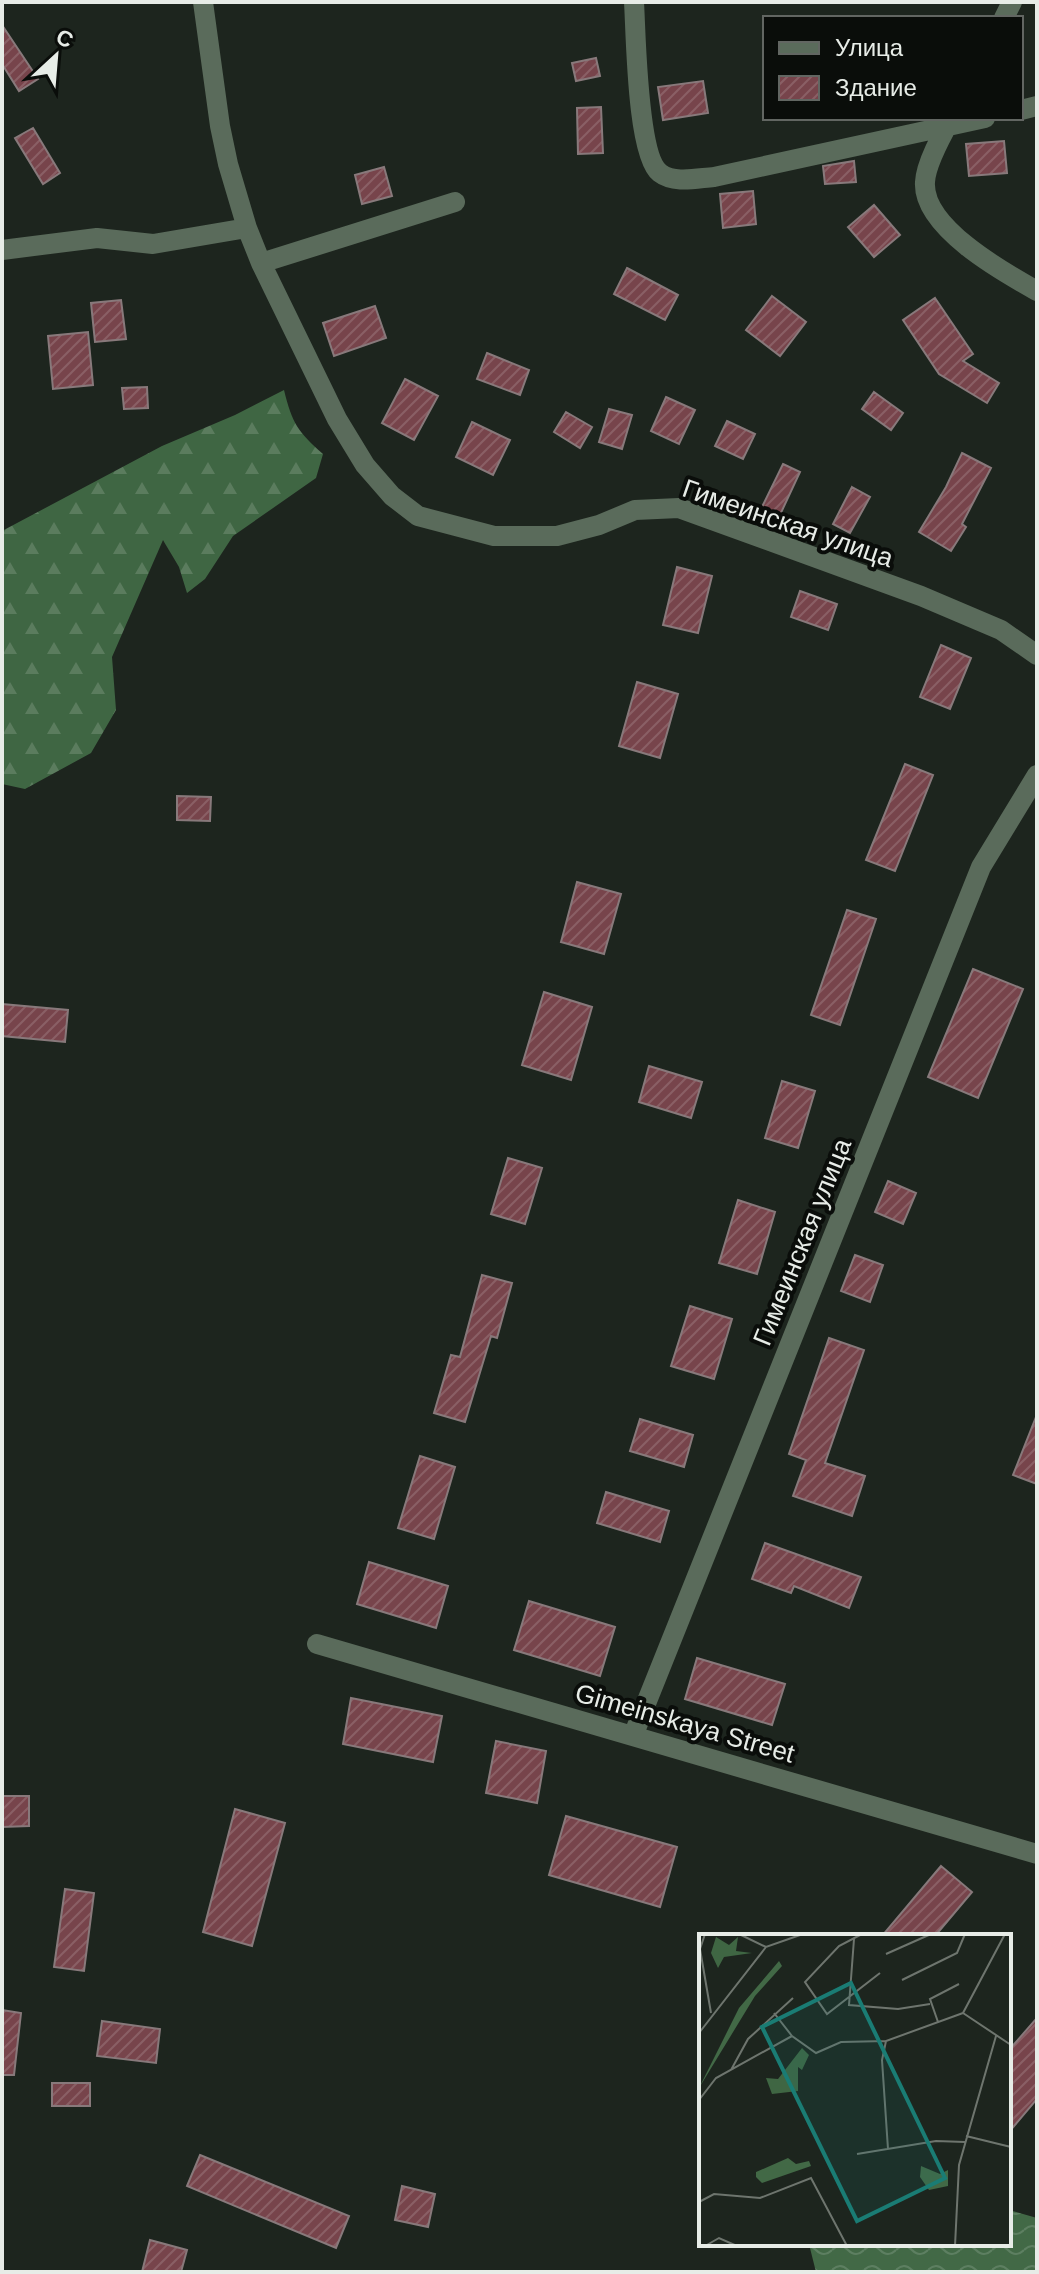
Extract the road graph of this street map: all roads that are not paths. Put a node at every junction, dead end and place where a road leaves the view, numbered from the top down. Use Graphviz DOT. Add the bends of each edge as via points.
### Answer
graph roads {
  1 [pos="203,2"];
  2 [pos="634,2"];
  3 [pos="949,122"];
  4 [pos="455,202"];
  5 [pos="247,228"];
  6 [pos="2,250"];
  7 [pos="261,263"];
  8 [pos="1037,291"];
  9 [pos="1037,655"];
  10 [pos="1037,775"];
  11 [pos="317,1644"];
  12 [pos="633,1736"];
  13 [pos="1037,1854"];
  1 -- 5 [label="street" via="220,126"];
  2 -- 3 [label="street" via="643,130 659,172 676,179 714,177"];
  3 -- 8 [label="street" via="925,180 925,195 963,244"];
  4 -- 7 [label="street"];
  5 -- 6 [label="street" via="153,244 97,238"];
  5 -- 7 [label="street"];
  7 -- 9 [label="street, Гимеинская улица" via="365,465 418,516 494,536 557,536 635,510 679,508 921,596 1001,630"];
  10 -- 12 [label="street, Гимеинская улица" via="981,867"];
  11 -- 12 [label="street, Gimeinskaya Street"];
  12 -- 13 [label="street, Gimeinskaya Street"];
}
